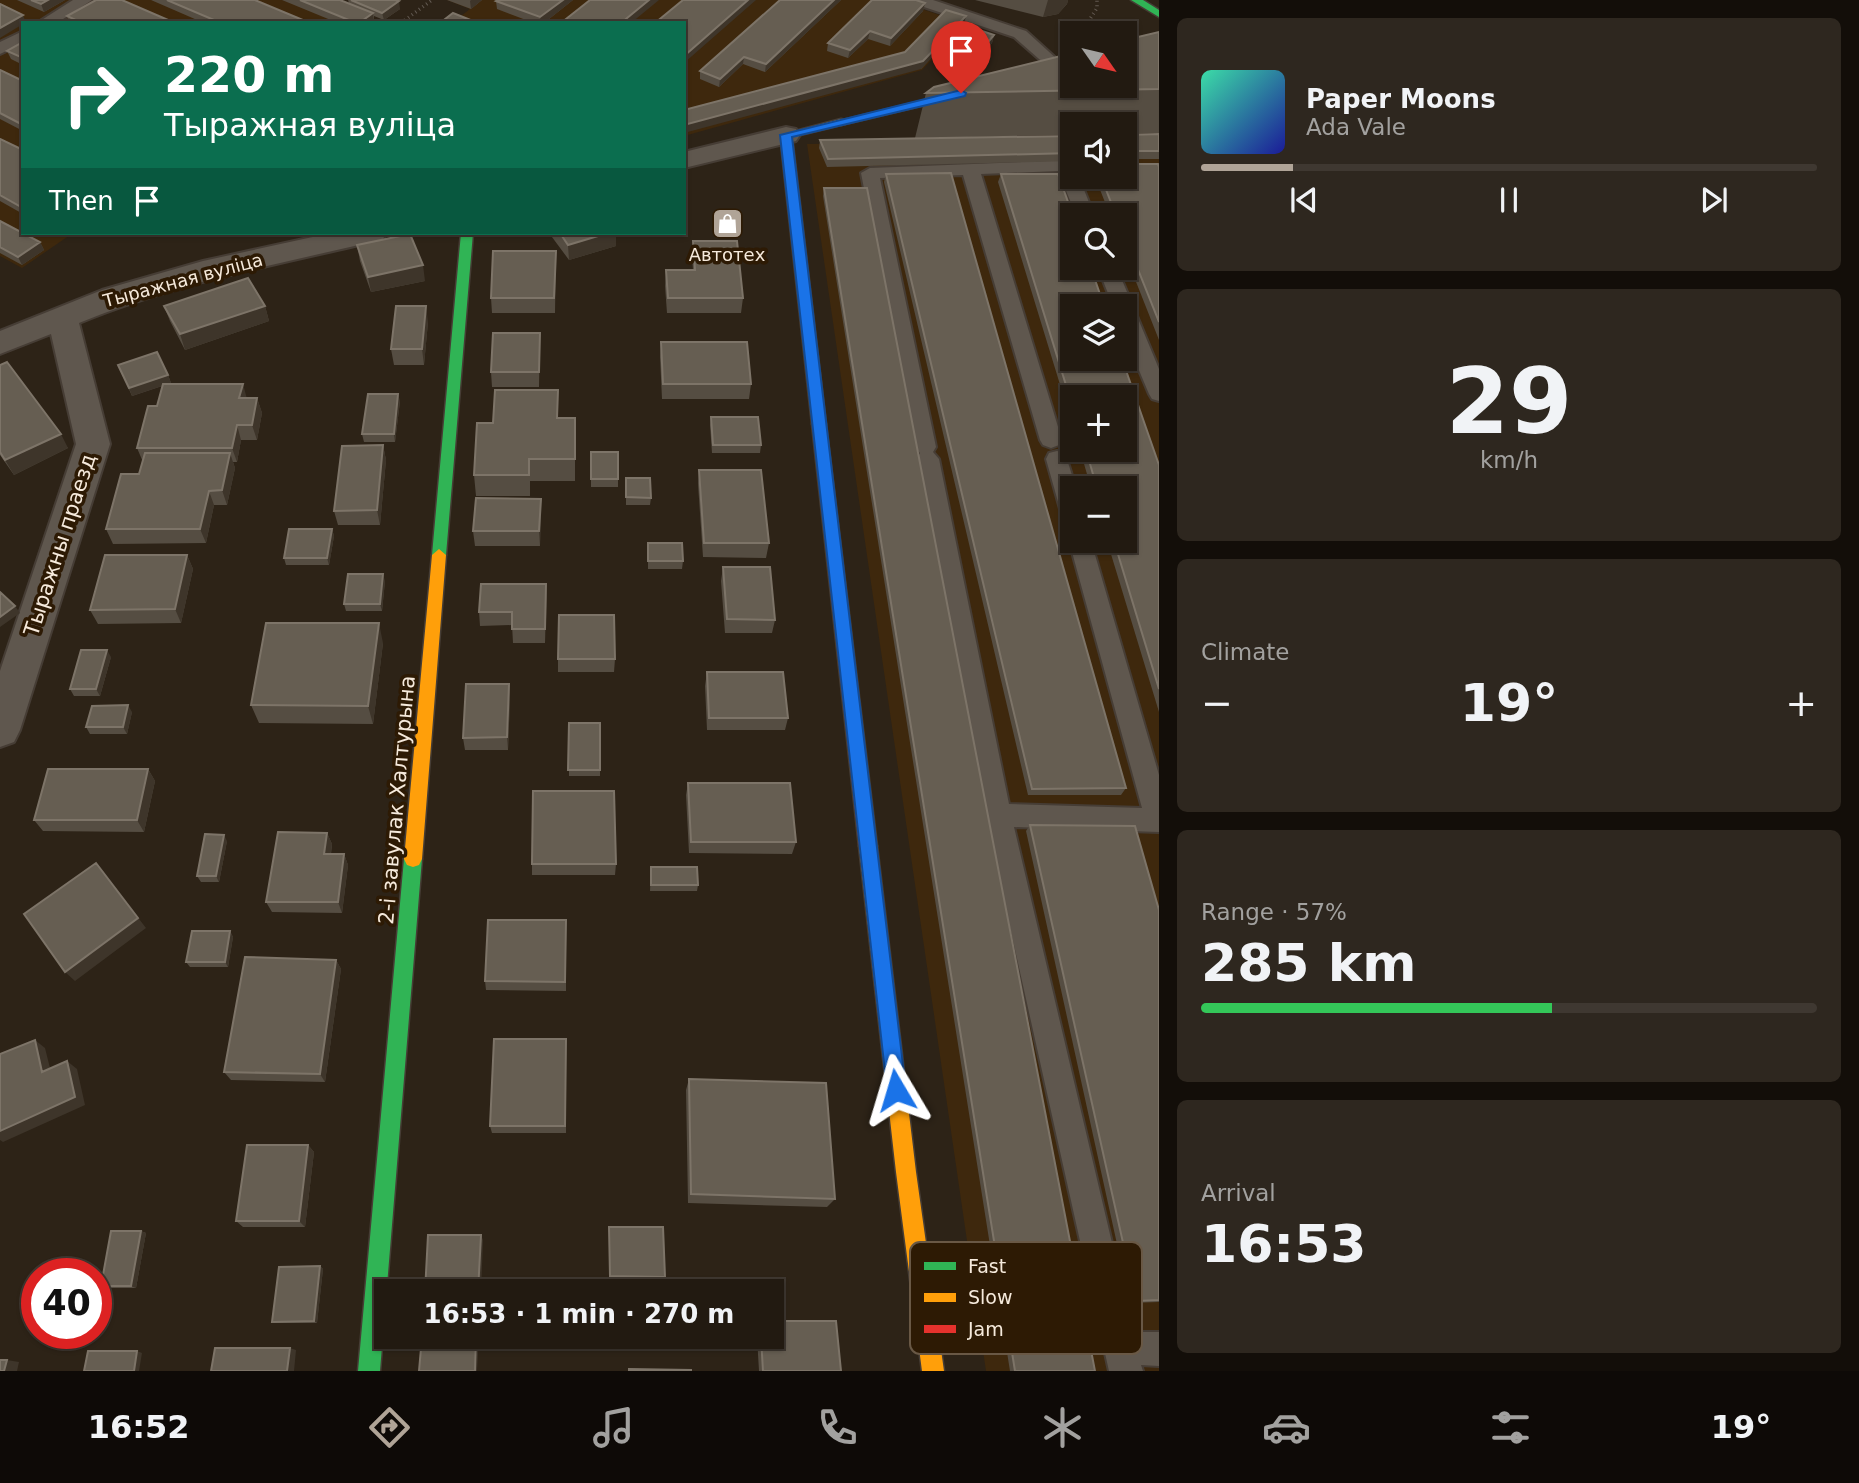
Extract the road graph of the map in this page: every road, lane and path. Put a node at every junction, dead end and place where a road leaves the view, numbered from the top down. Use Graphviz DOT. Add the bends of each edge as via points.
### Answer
graph roads {
  1 [pos="84,0"];
  2 [pos="432,0"];
  3 [pos="917,0"];
  4 [pos="1097,0"];
  5 [pos="1136,0"];
  6 [pos="1159,14"];
  7 [pos="48,21"];
  8 [pos="404,21"];
  9 [pos="1088,21"];
  10 [pos="21,37"];
  11 [pos="0,49"];
  12 [pos="1060,63"];
  13 [pos="1060,70"];
  14 [pos="786,135"];
  15 [pos="686,160"];
  16 [pos="1060,165"];
  17 [pos="971,170"];
  18 [pos="363,235"];
  19 [pos="467,235"];
  20 [pos="62,317"];
  21 [pos="1137,341"];
  22 [pos="0,343"];
  23 [pos="1159,394"];
  24 [pos="1062,476"];
  25 [pos="1083,553"];
  26 [pos="0,730"];
  27 [pos="998,815"];
  28 [pos="1159,820"];
  29 [pos="915,1242"];
  30 [pos="1097,1242"];
  31 [pos="1159,1349"];
  32 [pos="1124,1360"];
  33 [pos="369,1371"];
  1 -- 7 [label="lane"];
  2 -- 8 [label="path"];
  3 -- 12 [label="lane" via="1020,34"];
  4 -- 9 [label="path"];
  5 -- 6 [label="street"];
  10 -- 11 [label="lane"];
  13 -- 14 [label="street"];
  14 -- 15 [label="street"];
  14 -- 29 [label="street"];
  16 -- 17 [label="lane"];
  17 -- 24 [label="lane"];
  17 -- 27 [label="lane" via="870,173"];
  18 -- 20 [label="street, Тыражная вуліца" via="203,271"];
  19 -- 33 [label="street, 2-і завулак Халтурына"];
  20 -- 22 [label="street, Тыражная вуліца"];
  20 -- 26 [label="street, Тыражны праезд" via="93,444"];
  21 -- 23 [label="lane"];
  25 -- 28 [label="lane"];
  27 -- 28 [label="lane"];
  27 -- 30 [label="lane"];
  31 -- 32 [label="lane"];
}
